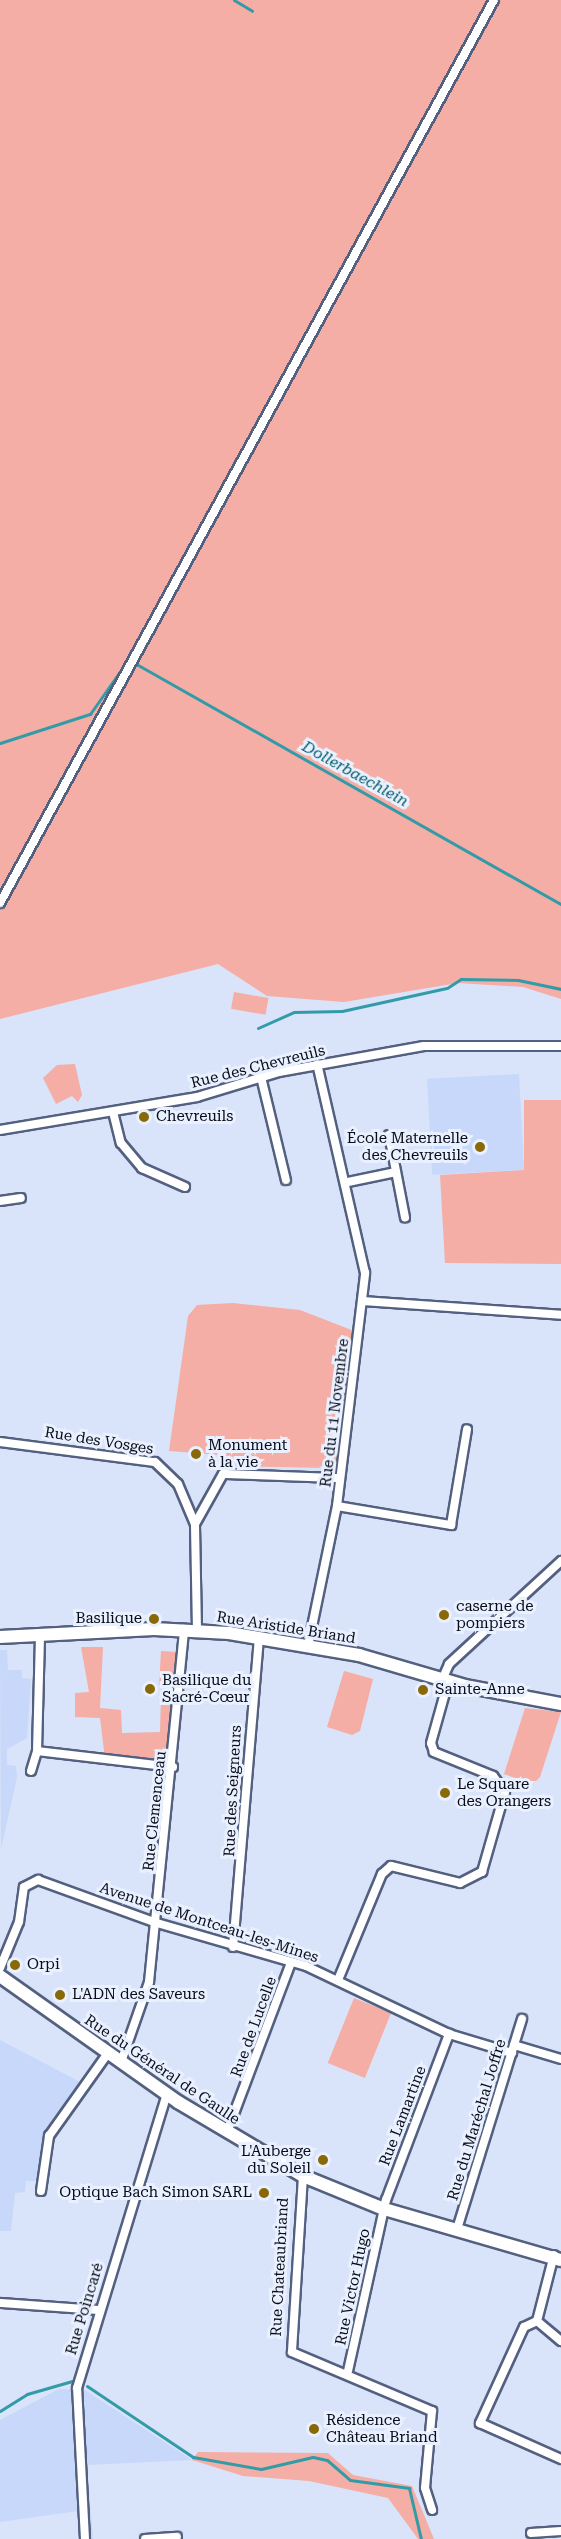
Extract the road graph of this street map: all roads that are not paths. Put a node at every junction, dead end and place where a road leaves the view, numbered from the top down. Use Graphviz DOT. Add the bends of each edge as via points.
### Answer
graph roads {
  1 [pos="494,0"];
  2 [pos="0,903"];
  3 [pos="561,1046"];
  4 [pos="317,1064"];
  5 [pos="261,1077"];
  6 [pos="113,1112"];
  7 [pos="0,1130"];
  8 [pos="389,1135"];
  9 [pos="396,1172"];
  10 [pos="286,1180"];
  11 [pos="348,1182"];
  12 [pos="185,1187"];
  13 [pos="21,1197"];
  14 [pos="0,1201"];
  15 [pos="405,1217"];
  16 [pos="363,1301"];
  17 [pos="561,1315"];
  18 [pos="467,1429"];
  19 [pos="0,1442"];
  20 [pos="339,1478"];
  21 [pos="337,1506"];
  22 [pos="195,1524"];
  23 [pos="561,1561"];
  24 [pos="184,1629"];
  25 [pos="197,1630"];
  26 [pos="40,1634"];
  27 [pos="0,1636"];
  28 [pos="259,1638"];
  29 [pos="308,1646"];
  30 [pos="445,1681"];
  31 [pos="561,1704"];
  32 [pos="37,1751"];
  33 [pos="173,1767"];
  34 [pos="31,1771"];
  35 [pos="157,1923"];
  36 [pos="233,1947"];
  37 [pos="291,1963"];
  38 [pos="0,1968"];
  39 [pos="0,1976"];
  40 [pos="338,1980"];
  41 [pos="522,2019"];
  42 [pos="449,2034"];
  43 [pos="513,2049"];
  44 [pos="108,2053"];
  45 [pos="561,2059"];
  46 [pos="121,2062"];
  47 [pos="167,2094"];
  48 [pos="227,2132"];
  49 [pos="303,2176"];
  50 [pos="41,2191"];
  51 [pos="384,2209"];
  52 [pos="457,2229"];
  53 [pos="559,2256"];
  54 [pos="0,2303"];
  55 [pos="98,2310"];
  56 [pos="537,2321"];
  57 [pos="561,2341"];
  58 [pos="348,2371"];
  59 [pos="561,2459"];
  60 [pos="432,2510"];
  61 [pos="561,2531"];
  62 [pos="531,2534"];
  63 [pos="177,2537"];
  64 [pos="85,2539"];
  65 [pos="145,2539"];
  1 -- 2 [label="street"];
  3 -- 4 [label="street, Rue des Chevreuils" via="424,1046"];
  4 -- 5 [label="street, Rue des Chevreuils"];
  4 -- 11 [label="street, Rue du 11 Novembre"];
  5 -- 6 [label="street, Rue des Chevreuils" via="197,1097"];
  5 -- 10 [label="street"];
  6 -- 7 [label="street, Rue des Chevreuils"];
  6 -- 12 [label="street" via="121,1143 142,1168"];
  8 -- 9 [label="street"];
  9 -- 11 [label="street"];
  9 -- 15 [label="street"];
  11 -- 16 [label="street, Rue du 11 Novembre" via="365,1255"];
  13 -- 14 [label="street"];
  16 -- 17 [label="street"];
  16 -- 20 [label="street, Rue du 11 Novembre"];
  18 -- 21 [label="street" via="451,1525"];
  19 -- 22 [label="street, Rue des Vosges" via="155,1462 178,1484"];
  20 -- 21 [label="street, Rue du 11 Novembre"];
  20 -- 22 [label="street" via="223,1474"];
  21 -- 29 [label="street, Rue du 11 Novembre"];
  22 -- 25 [label="street"];
  23 -- 30 [label="street" via="449,1664"];
  24 -- 25 [label="main road, Rue Aristide Briand"];
  24 -- 26 [label="main road, Rue Aristide Briand"];
  24 -- 33 [label="street, Rue Clemenceau"];
  25 -- 28 [label="main road, Rue Aristide Briand"];
  26 -- 27 [label="main road, Rue Aristide Briand"];
  26 -- 32 [label="street"];
  28 -- 29 [label="main road, Rue Aristide Briand"];
  28 -- 36 [label="street, Rue des Seigneurs"];
  29 -- 30 [label="main road, Rue Aristide Briand"];
  30 -- 31 [label="main road, Rue Aristide Briand"];
  30 -- 40 [label="street" via="431,1743 434,1752 493,1776 506,1792 482,1872 460,1883 406,1865 391,1866 382,1874"];
  32 -- 33 [label="street"];
  32 -- 34 [label="street"];
  33 -- 35 [label="street, Rue Clemenceau"];
  35 -- 36 [label="street, Avenue de Montceau-les-Mines"];
  35 -- 38 [label="street, Avenue de Montceau-les-Mines" via="29,1881"];
  35 -- 46 [label="street, Rue Clemenceau" via="149,1982"];
  36 -- 37 [label="street, Avenue de Montceau-les-Mines"];
  37 -- 40 [label="street, Avenue de Montceau-les-Mines"];
  37 -- 48 [label="street, Rue de Lucelle"];
  39 -- 44 [label="main road, Rue du Général de Gaulle"];
  40 -- 42 [label="street, Avenue de Montceau-les-Mines"];
  41 -- 43 [label="street, Rue du Maréchal Joffre"];
  42 -- 43 [label="street, Avenue de Montceau-les-Mines"];
  42 -- 51 [label="street, Rue Lamartine"];
  43 -- 45 [label="street, Avenue de Montceau-les-Mines"];
  43 -- 52 [label="street, Rue du Maréchal Joffre"];
  44 -- 46 [label="main road, Rue du Général de Gaulle"];
  44 -- 50 [label="street" via="49,2136"];
  46 -- 47 [label="main road, Rue du Général de Gaulle"];
  47 -- 48 [label="main road, Rue du Général de Gaulle"];
  47 -- 55 [label="street, Rue Poincaré"];
  48 -- 49 [label="main road, Rue du Général de Gaulle"];
  49 -- 51 [label="main road, Rue du Général de Gaulle"];
  49 -- 58 [label="street, Rue Chateaubriand" via="288,2342 299,2356"];
  51 -- 52 [label="main road, Rue du Général de Gaulle"];
  51 -- 58 [label="street, Rue Victor Hugo"];
  52 -- 53 [label="main road, Rue du Général de Gaulle"];
  53 -- 56 [label="street"];
  54 -- 55 [label="street"];
  55 -- 64 [label="street, Rue Poincaré" via="75,2417"];
  56 -- 57 [label="street"];
  56 -- 59 [label="street" via="524,2327 480,2423"];
  58 -- 60 [label="street, Rue Chateaubriand" via="432,2410 425,2488"];
  61 -- 62 [label="street"];
  63 -- 65 [label="street"];
}
